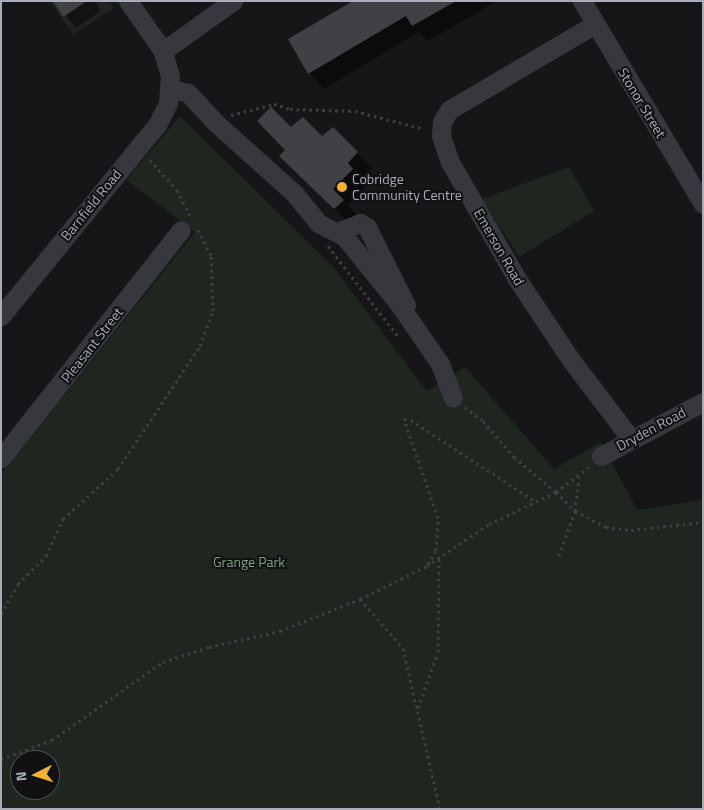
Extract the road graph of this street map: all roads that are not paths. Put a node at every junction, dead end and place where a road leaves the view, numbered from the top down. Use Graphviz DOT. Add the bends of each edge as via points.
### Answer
graph roads {
  1 [pos="128,1"];
  2 [pos="233,1"];
  3 [pos="582,1"];
  4 [pos="595,24"];
  5 [pos="162,51"];
  6 [pos="171,90"];
  7 [pos="703,204"];
  8 [pos="181,230"];
  9 [pos="3,310"];
  10 [pos="453,398"];
  11 [pos="703,402"];
  12 [pos="631,439"];
  13 [pos="600,456"];
  14 [pos="1,458"];
  1 -- 5 [label="street"];
  2 -- 5 [label="street"];
  3 -- 4 [label="street, Stonor Street"];
  4 -- 7 [label="street, Stonor Street"];
  4 -- 12 [label="street, Emerson Road" via="449,110 442,122 441,136 450,162 516,279 571,360"];
  5 -- 6 [label="street"];
  6 -- 9 [label="street, Barnfield Road" via="156,125"];
  6 -- 10 [label="street" via="188,93 294,194 318,222 338,232 360,223 367,227 406,305 402,307 440,364"];
  8 -- 14 [label="street, Pleasant Street"];
  11 -- 12 [label="street, Dryden Road"];
  12 -- 13 [label="street, Dryden Road"];
}
